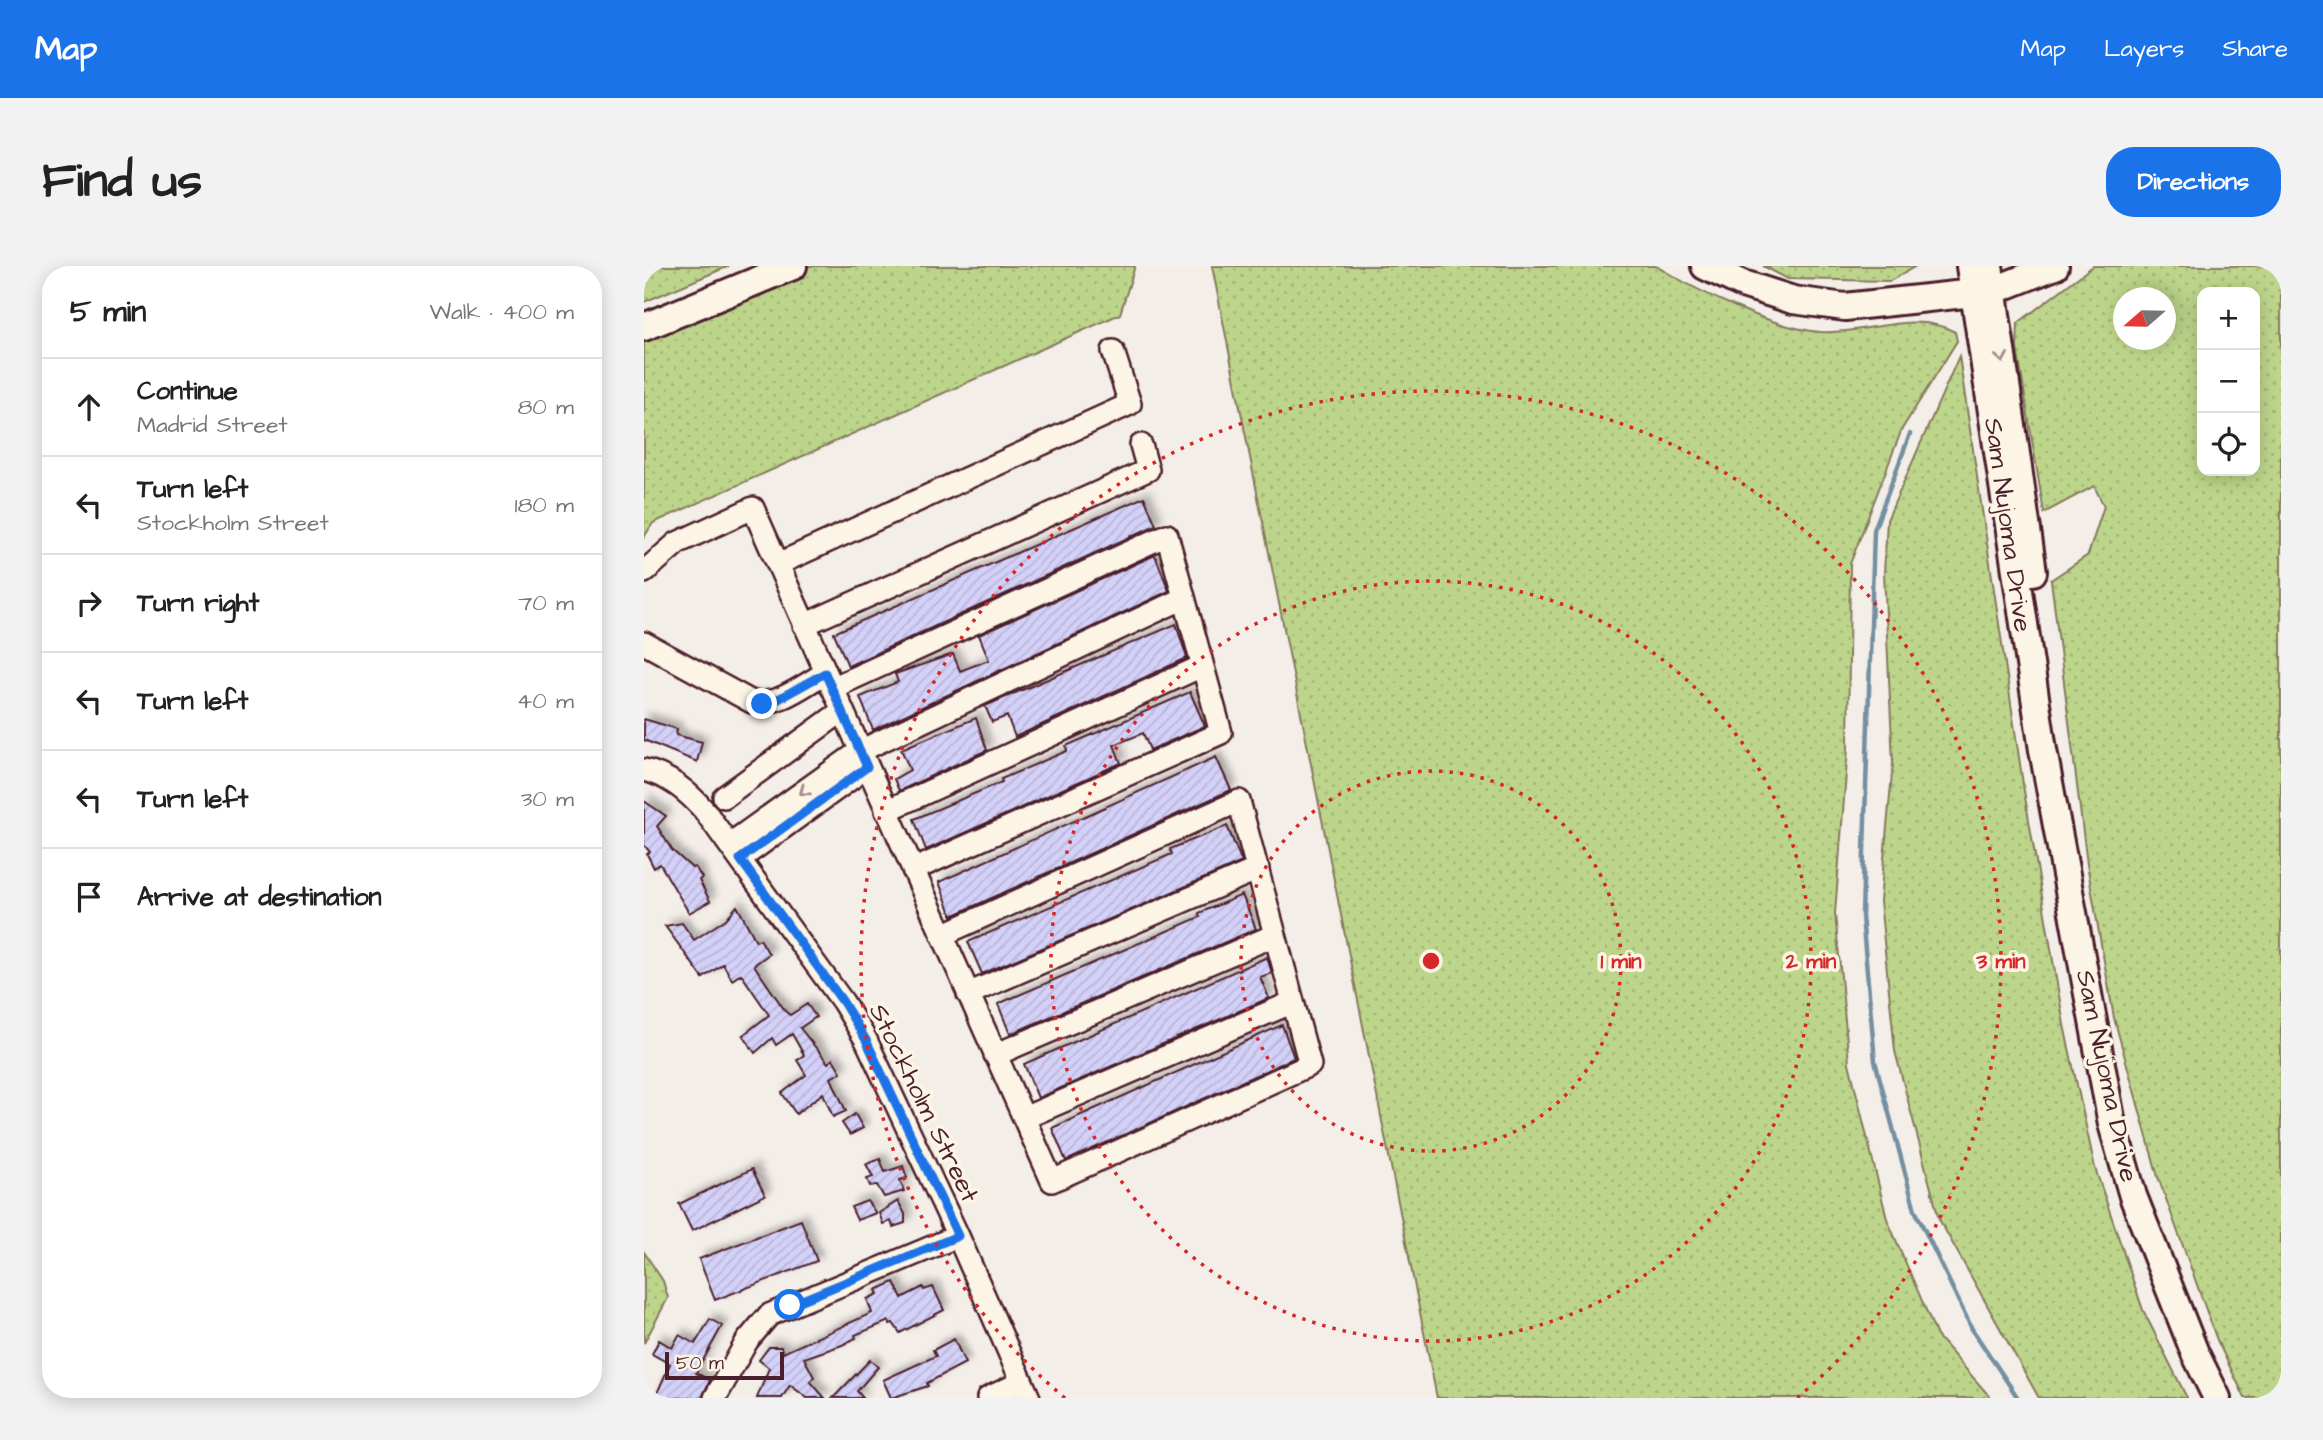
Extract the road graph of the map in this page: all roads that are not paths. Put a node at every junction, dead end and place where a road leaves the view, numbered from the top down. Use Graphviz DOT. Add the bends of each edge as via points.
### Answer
graph roads {
  1 [pos="793,266"];
  2 [pos="1705,266"];
  3 [pos="1970,266"];
  4 [pos="2038,268"];
  5 [pos="1985,284"];
  6 [pos="644,327"];
  7 [pos="1113,351"];
  8 [pos="1141,445"];
  9 [pos="778,564"];
  10 [pos="644,572"];
  11 [pos="1184,598"];
  12 [pos="804,625"];
  13 [pos="644,643"];
  14 [pos="1202,666"];
  15 [pos="829,680"];
  16 [pos="842,711"];
  17 [pos="863,759"];
  18 [pos="644,769"];
  19 [pos="723,797"];
  20 [pos="886,811"];
  21 [pos="735,851"];
  22 [pos="1258,869"];
  23 [pos="913,870"];
  24 [pos="942,935"];
  25 [pos="1275,935"];
  26 [pos="968,994"];
  27 [pos="1293,1002"];
  28 [pos="995,1055"];
  29 [pos="1024,1118"];
  30 [pos="958,1236"];
  31 [pos="1026,1390"];
  32 [pos="715,1398"];
  33 [pos="988,1398"];
  34 [pos="2217,1398"];
  1 -- 6 [label="main road"];
  2 -- 5 [label="main road" via="1793,300 1845,307"];
  3 -- 5 [label="main road, Sam Nujoma Drive"];
  4 -- 5 [label="main road"];
  5 -- 34 [label="main road, Sam Nujoma Drive" via="2023,627 2112,1124 2133,1196 2194,1353"];
  7 -- 9 [label="street" via="1130,404"];
  8 -- 12 [label="street" via="1149,470"];
  9 -- 10 [label="street" via="753,508 677,543"];
  9 -- 12 [label="street"];
  11 -- 14 [label="street"];
  11 -- 15 [label="street" via="1167,535"];
  11 -- 17 [label="street"];
  12 -- 15 [label="street"];
  13 -- 15 [label="street" via="752,702 773,702"];
  14 -- 20 [label="street"];
  14 -- 23 [label="street" via="1221,733"];
  15 -- 16 [label="street"];
  16 -- 17 [label="street"];
  16 -- 19 [label="street"];
  17 -- 20 [label="street"];
  17 -- 21 [label="street"];
  18 -- 21 [label="street, Stockholm Street" via="687,791"];
  20 -- 23 [label="street"];
  21 -- 30 [label="street, Stockholm Street" via="866,1040"];
  22 -- 24 [label="street" via="1239,802"];
  22 -- 25 [label="street"];
  22 -- 26 [label="street"];
  23 -- 24 [label="street"];
  24 -- 26 [label="street"];
  25 -- 27 [label="street"];
  25 -- 28 [label="street"];
  26 -- 28 [label="street"];
  27 -- 29 [label="street"];
  27 -- 29 [label="street" via="1310,1065 1052,1181"];
  28 -- 29 [label="street"];
  30 -- 31 [label="street, Stockholm Street"];
  30 -- 32 [label="street" via="769,1315 747,1341"];
  31 -- 33 [label="street"];
}
